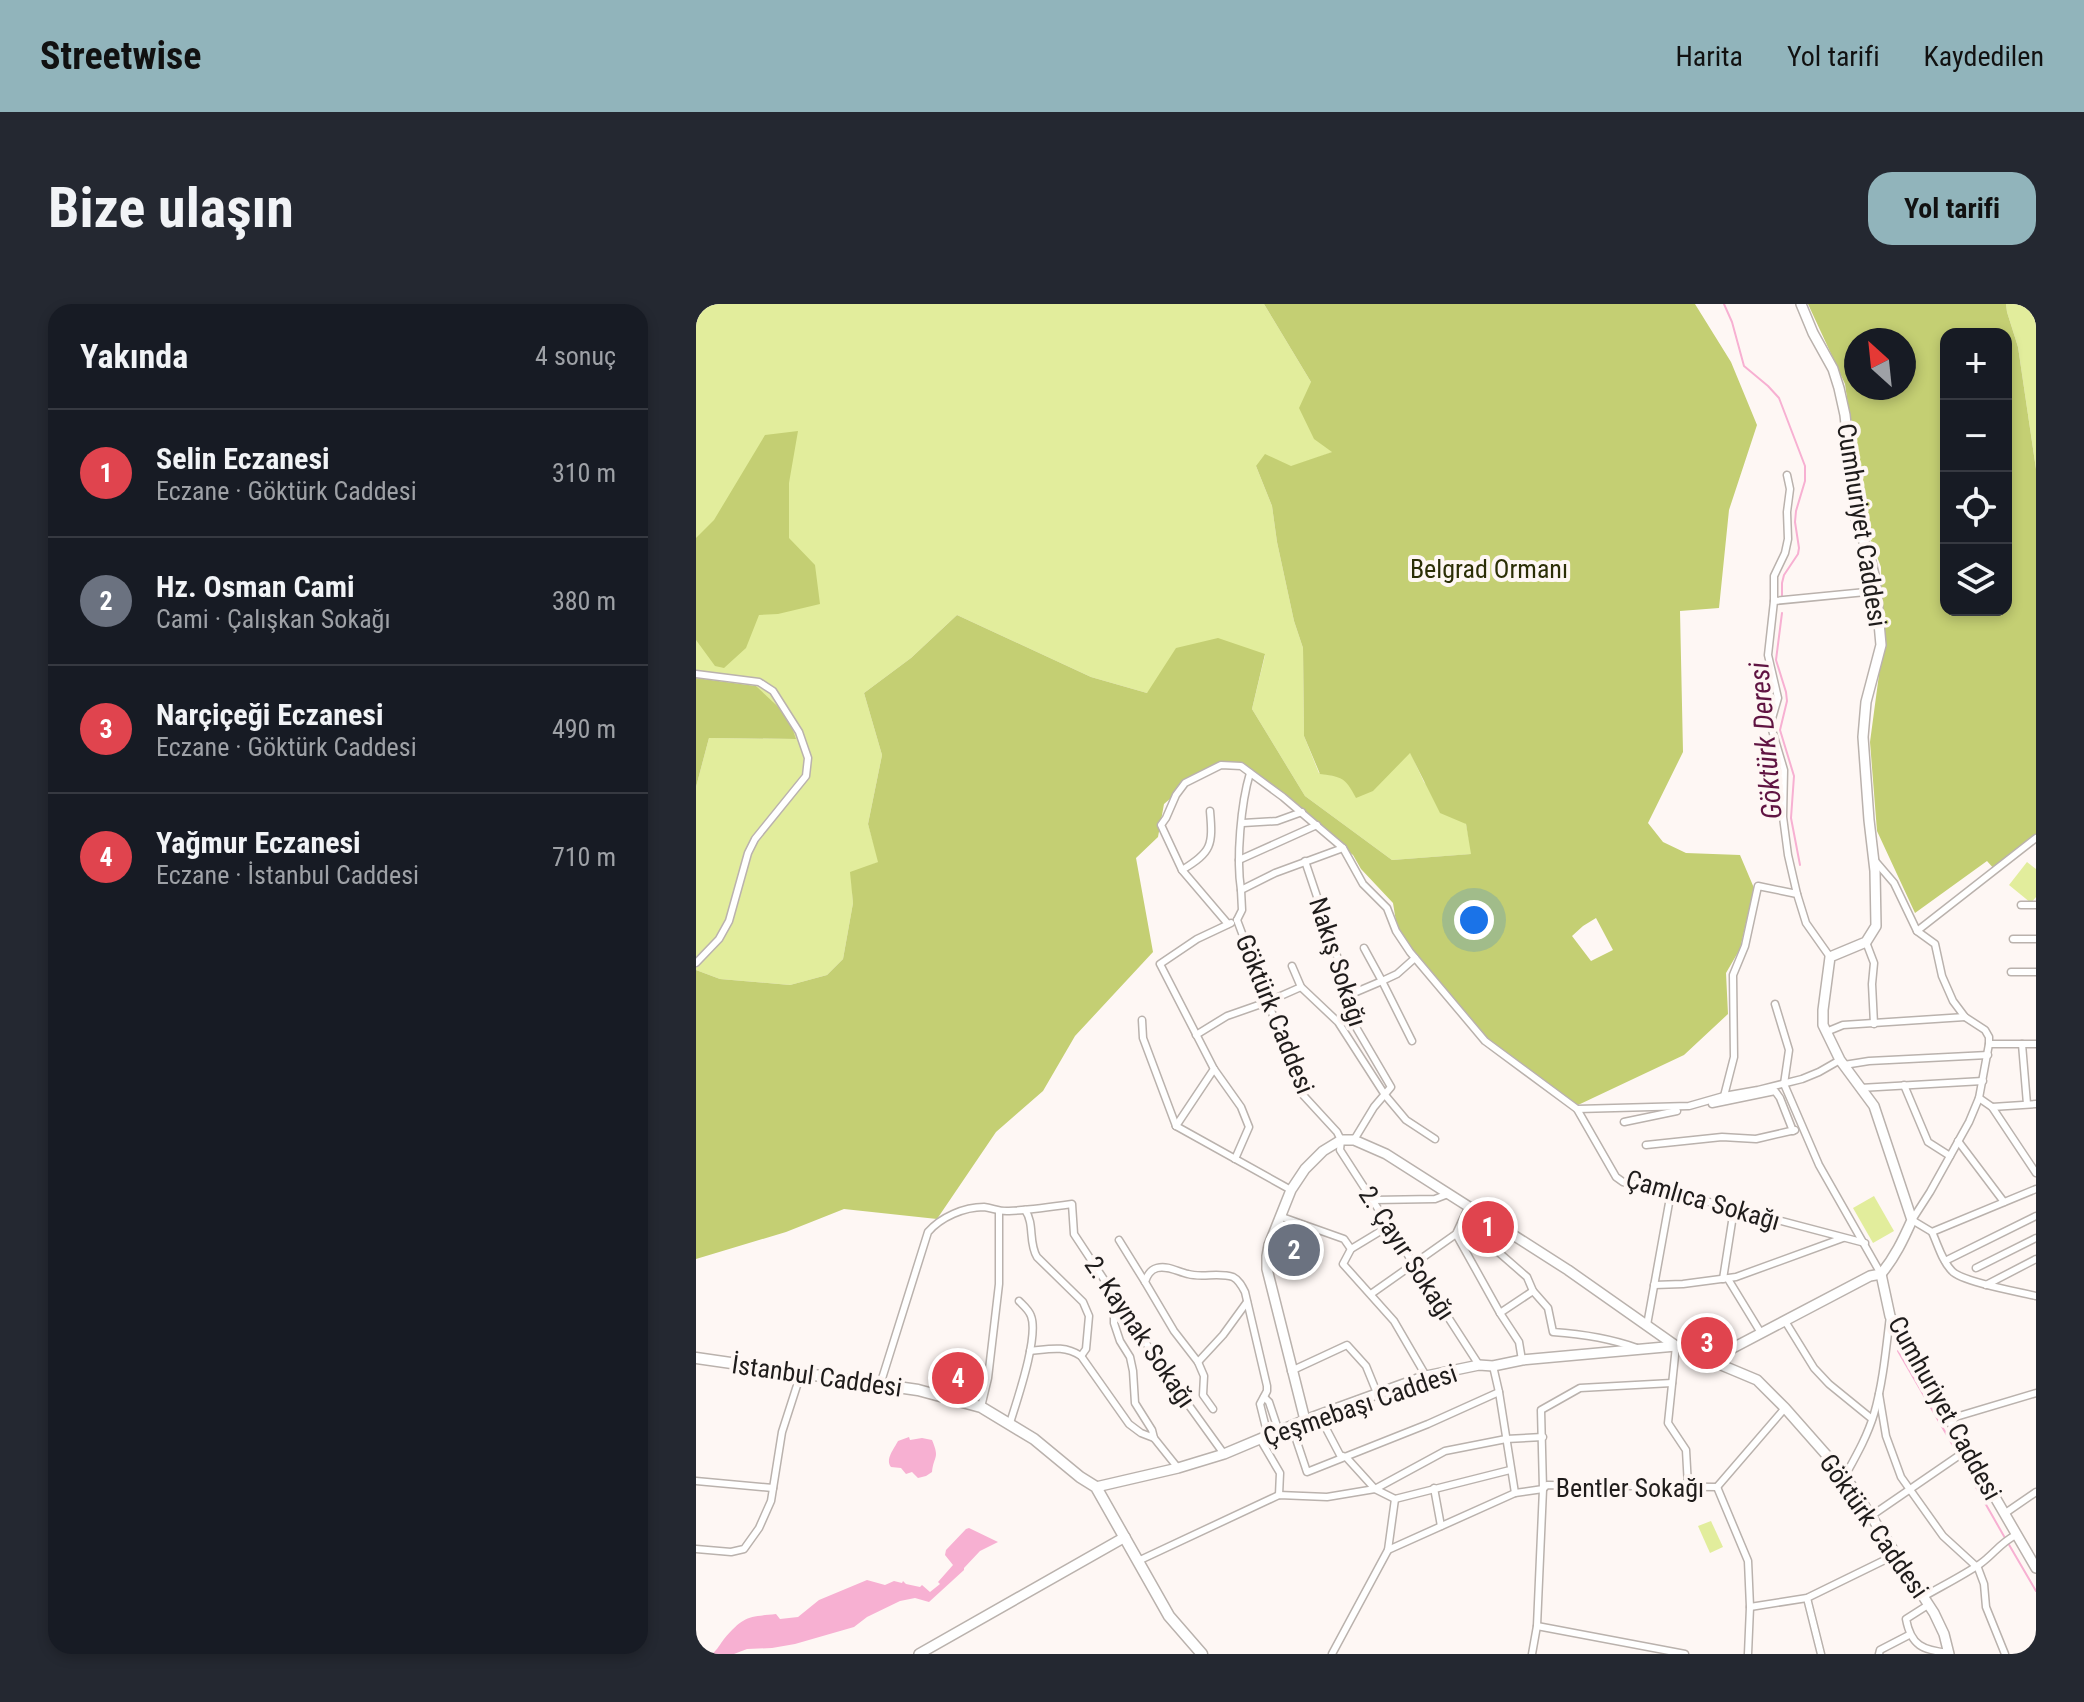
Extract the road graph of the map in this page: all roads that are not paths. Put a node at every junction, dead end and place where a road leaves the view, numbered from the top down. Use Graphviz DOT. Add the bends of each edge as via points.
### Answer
graph roads {
  1 [pos="1801,304"];
  2 [pos="1787,475"];
  3 [pos="1876,591"];
  4 [pos="1774,601"];
  5 [pos="696,674"];
  6 [pos="1250,773"];
  7 [pos="1210,811"];
  8 [pos="1302,812"];
  9 [pos="1243,823"];
  10 [pos="1317,825"];
  11 [pos="2036,838"];
  12 [pos="1343,848"];
  13 [pos="1239,860"];
  14 [pos="1305,861"];
  15 [pos="1874,861"];
  16 [pos="1182,870"];
  17 [pos="1241,890"];
  18 [pos="1797,894"];
  19 [pos="2021,905"];
  20 [pos="2036,905"];
  21 [pos="1237,920"];
  22 [pos="1228,924"];
  23 [pos="1917,931"];
  24 [pos="2013,939"];
  25 [pos="2036,939"];
  26 [pos="1866,942"];
  27 [pos="1364,948"];
  28 [pos="1830,957"];
  29 [pos="1415,958"];
  30 [pos="696,963"];
  31 [pos="1292,966"];
  32 [pos="2011,972"];
  33 [pos="2036,972"];
  34 [pos="1382,981"];
  35 [pos="1301,987"];
  36 [pos="1349,995"];
  37 [pos="1267,1002"];
  38 [pos="1775,1004"];
  39 [pos="1965,1017"];
  40 [pos="1142,1020"];
  41 [pos="1874,1024"];
  42 [pos="1826,1032"];
  43 [pos="1196,1035"];
  44 [pos="1412,1041"];
  45 [pos="1989,1044"];
  46 [pos="2022,1044"];
  47 [pos="2036,1044"];
  48 [pos="1988,1055"];
  49 [pos="1842,1062"];
  50 [pos="1214,1069"];
  51 [pos="1983,1081"];
  52 [pos="1784,1084"];
  53 [pos="1904,1085"];
  54 [pos="1860,1088"];
  55 [pos="1385,1095"];
  56 [pos="1724,1096"];
  57 [pos="1979,1098"];
  58 [pos="2027,1104"];
  59 [pos="2036,1104"];
  60 [pos="1992,1107"];
  61 [pos="1577,1109"];
  62 [pos="1624,1122"];
  63 [pos="1176,1126"];
  64 [pos="1803,1128"];
  65 [pos="1793,1131"];
  66 [pos="1435,1139"];
  67 [pos="1341,1140"];
  68 [pos="1354,1140"];
  69 [pos="1958,1141"];
  70 [pos="1646,1145"];
  71 [pos="1950,1156"];
  72 [pos="1235,1159"];
  73 [pos="2036,1173"];
  74 [pos="2036,1189"];
  75 [pos="1291,1190"];
  76 [pos="1671,1192"];
  77 [pos="1448,1194"];
  78 [pos="1374,1200"];
  79 [pos="2004,1202"];
  80 [pos="1468,1208"];
  81 [pos="1734,1209"];
  82 [pos="1025,1210"];
  83 [pos="999,1212"];
  84 [pos="2036,1216"];
  85 [pos="1282,1217"];
  86 [pos="1912,1220"];
  87 [pos="1389,1226"];
  88 [pos="1932,1232"];
  89 [pos="1457,1235"];
  90 [pos="1843,1238"];
  91 [pos="2036,1238"];
  92 [pos="1119,1240"];
  93 [pos="1865,1243"];
  94 [pos="1351,1249"];
  95 [pos="2036,1259"];
  96 [pos="1945,1261"];
  97 [pos="1413,1263"];
  98 [pos="1976,1268"];
  99 [pos="1881,1274"];
  100 [pos="1725,1279"];
  101 [pos="1145,1282"];
  102 [pos="1654,1285"];
  103 [pos="1986,1285"];
  104 [pos="1533,1291"];
  105 [pos="1371,1294"];
  106 [pos="2036,1296"];
  107 [pos="1019,1301"];
  108 [pos="1247,1302"];
  109 [pos="1119,1303"];
  110 [pos="1500,1313"];
  111 [pos="1890,1316"];
  112 [pos="1785,1321"];
  113 [pos="1647,1325"];
  114 [pos="1761,1333"];
  115 [pos="1676,1346"];
  116 [pos="1640,1349"];
  117 [pos="1030,1351"];
  118 [pos="1081,1356"];
  119 [pos="696,1358"];
  120 [pos="1522,1360"];
  121 [pos="1710,1360"];
  122 [pos="1198,1362"];
  123 [pos="1479,1365"];
  124 [pos="1493,1366"];
  125 [pos="1291,1371"];
  126 [pos="801,1373"];
  127 [pos="1426,1376"];
  128 [pos="1672,1383"];
  129 [pos="880,1385"];
  130 [pos="1499,1392"];
  131 [pos="1377,1393"];
  132 [pos="2036,1393"];
  133 [pos="1879,1394"];
  134 [pos="1264,1397"];
  135 [pos="981,1407"];
  136 [pos="1785,1408"];
  137 [pos="1213,1409"];
  138 [pos="1319,1415"];
  139 [pos="1872,1419"];
  140 [pos="1949,1419"];
  141 [pos="1305,1420"];
  142 [pos="1010,1423"];
  143 [pos="1292,1427"];
  144 [pos="1279,1432"];
  145 [pos="1264,1437"];
  146 [pos="1543,1437"];
  147 [pos="1154,1438"];
  148 [pos="1506,1439"];
  149 [pos="1967,1450"];
  150 [pos="1224,1454"];
  151 [pos="1346,1457"];
  152 [pos="1178,1468"];
  153 [pos="1510,1470"];
  154 [pos="1845,1476"];
  155 [pos="696,1481"];
  156 [pos="1688,1486"];
  157 [pos="1096,1487"];
  158 [pos="1717,1487"];
  159 [pos="773,1488"];
  160 [pos="1434,1488"];
  161 [pos="1375,1489"];
  162 [pos="1543,1489"];
  163 [pos="1910,1490"];
  164 [pos="2036,1492"];
  165 [pos="1515,1493"];
  166 [pos="1279,1495"];
  167 [pos="1395,1499"];
  168 [pos="2004,1514"];
  169 [pos="1871,1517"];
  170 [pos="1441,1526"];
  171 [pos="1125,1537"];
  172 [pos="2009,1538"];
  173 [pos="696,1549"];
  174 [pos="1388,1550"];
  175 [pos="1895,1555"];
  176 [pos="1138,1561"];
  177 [pos="1976,1566"];
  178 [pos="2036,1568"];
  179 [pos="1807,1598"];
  180 [pos="1926,1601"];
  181 [pos="1750,1607"];
  182 [pos="1537,1626"];
  183 [pos="1909,1635"];
  184 [pos="1196,1652"];
  185 [pos="1949,1653"];
  186 [pos="919,1654"];
  187 [pos="1332,1654"];
  188 [pos="1532,1654"];
  189 [pos="1685,1654"];
  190 [pos="1748,1654"];
  191 [pos="1821,1654"];
  192 [pos="1879,1654"];
  193 [pos="2005,1654"];
  1 -- 3 [label="main road, Cumhuriyet Caddesi" via="1839,388 1857,525"];
  2 -- 4 [label="street" via="1788,539 1774,576"];
  3 -- 4 [label="street"];
  3 -- 15 [label="main road, Cumhuriyet Caddesi" via="1881,645 1863,737"];
  4 -- 18 [label="street" via="1768,655 1778,698 1771,722 1784,770 1783,817"];
  5 -- 30 [label="street" via="759,682 773,691 799,732 808,758 806,776 748,853 729,921"];
  6 -- 8 [label="street"];
  6 -- 9 [label="street"];
  6 -- 16 [label="street" via="1234,764 1221,765 1180,789 1161,825"];
  7 -- 16 [label="street" via="1212,839 1202,858"];
  8 -- 9 [label="street" via="1277,821"];
  8 -- 10 [label="street"];
  9 -- 13 [label="street"];
  10 -- 12 [label="street"];
  10 -- 13 [label="street"];
  11 -- 23 [label="street"];
  12 -- 14 [label="street"];
  12 -- 29 [label="street"];
  13 -- 17 [label="street"];
  14 -- 17 [label="street"];
  14 -- 36 [label="street, Nakış Sokağı"];
  15 -- 23 [label="street" via="1894,883"];
  15 -- 26 [label="main road, Cumhuriyet Caddesi" via="1876,926"];
  16 -- 22 [label="street"];
  17 -- 21 [label="street"];
  18 -- 28 [label="street" via="1806,923"];
  18 -- 56 [label="street" via="1758,886 1733,975 1734,1057"];
  19 -- 20 [label="street"];
  21 -- 22 [label="street"];
  21 -- 37 [label="street, Göktürk Caddesi"];
  22 -- 43 [label="street" via="1160,964"];
  23 -- 39 [label="street" via="1935,944 1942,976"];
  24 -- 25 [label="street"];
  26 -- 28 [label="main road"];
  26 -- 41 [label="street" via="1874,963"];
  27 -- 34 [label="street"];
  28 -- 42 [label="main road" via="1823,1010"];
  29 -- 34 [label="street"];
  29 -- 61 [label="street" via="1485,1041"];
  31 -- 35 [label="street"];
  32 -- 33 [label="street"];
  34 -- 36 [label="street"];
  34 -- 44 [label="street"];
  35 -- 37 [label="street"];
  35 -- 55 [label="street" via="1338,1022"];
  36 -- 55 [label="street, Nakış Sokağı" via="1357,1029 1391,1087"];
  37 -- 43 [label="street" via="1227,1016"];
  37 -- 67 [label="street, Göktürk Caddesi" via="1303,1095"];
  38 -- 52 [label="street" via="1789,1050"];
  39 -- 41 [label="street"];
  39 -- 45 [label="street" via="1985,1030"];
  40 -- 63 [label="street" via="1143,1038"];
  41 -- 42 [label="street" via="1843,1025"];
  42 -- 49 [label="main road"];
  43 -- 50 [label="street"];
  45 -- 46 [label="street"];
  45 -- 48 [label="street"];
  46 -- 47 [label="street"];
  46 -- 58 [label="street"];
  48 -- 49 [label="street"];
  48 -- 51 [label="street"];
  49 -- 52 [label="street"];
  49 -- 54 [label="main road"];
  50 -- 63 [label="street"];
  50 -- 72 [label="street" via="1249,1127"];
  51 -- 53 [label="street"];
  51 -- 57 [label="street"];
  52 -- 56 [label="street"];
  52 -- 64 [label="street"];
  53 -- 54 [label="street"];
  53 -- 71 [label="street" via="1926,1138"];
  54 -- 86 [label="main road" via="1874,1106"];
  55 -- 66 [label="street" via="1406,1120"];
  55 -- 68 [label="street"];
  56 -- 61 [label="street" via="1689,1106"];
  57 -- 60 [label="street"];
  57 -- 69 [label="street"];
  58 -- 59 [label="street"];
  58 -- 60 [label="street"];
  60 -- 73 [label="street"];
  61 -- 76 [label="street, Çamlıca Sokağı" via="1616,1177"];
  62 -- 65 [label="street" via="1775,1091"];
  63 -- 72 [label="street"];
  64 -- 65 [label="street"];
  64 -- 93 [label="street"];
  65 -- 70 [label="street" via="1756,1139"];
  67 -- 68 [label="main road, Göktürk Caddesi"];
  67 -- 75 [label="main road" via="1305,1169"];
  67 -- 78 [label="street, 2. Çayır Sokağı" via="1340,1150"];
  68 -- 77 [label="main road, Göktürk Caddesi"];
  69 -- 71 [label="street"];
  69 -- 79 [label="street"];
  71 -- 86 [label="street"];
  72 -- 75 [label="street"];
  74 -- 79 [label="street"];
  75 -- 85 [label="main road"];
  76 -- 81 [label="street, Çamlıca Sokağı"];
  76 -- 102 [label="street"];
  77 -- 78 [label="street"];
  77 -- 80 [label="main road, Göktürk Caddesi"];
  78 -- 87 [label="street, 2. Çayır Sokağı"];
  79 -- 88 [label="street"];
  80 -- 89 [label="street"];
  80 -- 113 [label="main road, Göktürk Caddesi"];
  81 -- 90 [label="street, Çamlıca Sokağı"];
  81 -- 100 [label="street"];
  82 -- 83 [label="street"];
  82 -- 109 [label="street, 2. Kaynak Sokağı" via="1072,1204 1074,1234"];
  82 -- 118 [label="street" via="1031,1248 1083,1302 1089,1316"];
  83 -- 129 [label="street" via="973,1209 944,1218 928,1232"];
  83 -- 135 [label="street" via="999,1284"];
  84 -- 96 [label="street"];
  85 -- 94 [label="street" via="1344,1239"];
  85 -- 125 [label="main road" via="1269,1245 1267,1269"];
  86 -- 88 [label="street"];
  86 -- 99 [label="main road"];
  87 -- 94 [label="street"];
  87 -- 97 [label="street, 2. Çayır Sokağı"];
  88 -- 96 [label="street"];
  89 -- 97 [label="street"];
  89 -- 104 [label="street" via="1470,1234 1488,1243 1527,1277"];
  89 -- 110 [label="street"];
  90 -- 93 [label="street, Çamlıca Sokağı"];
  90 -- 100 [label="street"];
  91 -- 98 [label="street"];
  92 -- 101 [label="street"];
  93 -- 99 [label="street"];
  94 -- 105 [label="street" via="1343,1264"];
  95 -- 103 [label="street"];
  96 -- 103 [label="street" via="1954,1274"];
  97 -- 105 [label="street"];
  97 -- 123 [label="street, 2. Çayır Sokağı"];
  99 -- 111 [label="main road, Cumhuriyet Caddesi"];
  99 -- 112 [label="main road"];
  100 -- 102 [label="street"];
  100 -- 114 [label="street"];
  101 -- 108 [label="street" via="1159,1268 1234,1277"];
  101 -- 122 [label="street"];
  102 -- 113 [label="street"];
  103 -- 106 [label="street"];
  104 -- 110 [label="street"];
  104 -- 116 [label="street" via="1548,1308 1553,1332 1580,1333"];
  105 -- 127 [label="street" via="1394,1321"];
  107 -- 117 [label="street" via="1033,1321"];
  108 -- 122 [label="street"];
  108 -- 134 [label="street" via="1267,1386"];
  109 -- 147 [label="street" via="1114,1323 1130,1357 1135,1403"];
  109 -- 150 [label="street, 2. Kaynak Sokağı"];
  110 -- 120 [label="street" via="1519,1342"];
  111 -- 133 [label="street"];
  111 -- 140 [label="main road, Cumhuriyet Caddesi"];
  112 -- 114 [label="main road"];
  112 -- 139 [label="street" via="1814,1368"];
  113 -- 115 [label="main road, Göktürk Caddesi"];
  114 -- 121 [label="main road"];
  115 -- 116 [label="main road, Çeşmebaşı Caddesi"];
  115 -- 121 [label="main road, Göktürk Caddesi"];
  115 -- 128 [label="street"];
  116 -- 120 [label="main road, Çeşmebaşı Caddesi"];
  117 -- 118 [label="street" via="1070,1349"];
  117 -- 142 [label="street"];
  118 -- 147 [label="street" via="1129,1424"];
  119 -- 126 [label="main road, İstanbul Caddesi"];
  120 -- 124 [label="main road, Çeşmebaşı Caddesi"];
  121 -- 136 [label="main road, Göktürk Caddesi" via="1757,1380"];
  122 -- 137 [label="street" via="1203,1395"];
  123 -- 124 [label="main road, Çeşmebaşı Caddesi"];
  123 -- 127 [label="main road, Çeşmebaşı Caddesi"];
  124 -- 130 [label="street"];
  125 -- 131 [label="street" via="1347,1345 1366,1366"];
  125 -- 141 [label="main road"];
  126 -- 129 [label="main road, İstanbul Caddesi"];
  126 -- 159 [label="street" via="782,1432"];
  127 -- 131 [label="main road, Çeşmebaşı Caddesi"];
  128 -- 146 [label="street" via="1580,1388 1541,1410"];
  128 -- 156 [label="street" via="1668,1423 1686,1450"];
  129 -- 135 [label="main road, İstanbul Caddesi"];
  130 -- 148 [label="street"];
  130 -- 151 [label="street"];
  131 -- 138 [label="main road, Çeşmebaşı Caddesi"];
  132 -- 140 [label="street"];
  133 -- 139 [label="street"];
  133 -- 163 [label="street" via="1886,1436"];
  134 -- 144 [label="street"];
  134 -- 145 [label="street"];
  135 -- 142 [label="main road, İstanbul Caddesi"];
  136 -- 154 [label="main road, Göktürk Caddesi"];
  136 -- 158 [label="street"];
  138 -- 141 [label="main road, Çeşmebaşı Caddesi"];
  138 -- 151 [label="street"];
  139 -- 154 [label="street"];
  140 -- 149 [label="main road, Cumhuriyet Caddesi"];
  141 -- 143 [label="main road, Çeşmebaşı Caddesi"];
  142 -- 157 [label="main road, İstanbul Caddesi"];
  143 -- 144 [label="main road, Çeşmebaşı Caddesi"];
  143 -- 151 [label="street" via="1307,1472"];
  144 -- 145 [label="main road, Çeşmebaşı Caddesi"];
  145 -- 150 [label="main road, Çeşmebaşı Caddesi"];
  145 -- 166 [label="street" via="1280,1473"];
  146 -- 148 [label="street"];
  146 -- 162 [label="street"];
  147 -- 152 [label="street"];
  148 -- 153 [label="street"];
  148 -- 161 [label="street" via="1445,1451"];
  149 -- 163 [label="street"];
  149 -- 168 [label="main road, Cumhuriyet Caddesi"];
  150 -- 152 [label="main road, Çeşmebaşı Caddesi"];
  151 -- 161 [label="street"];
  152 -- 157 [label="main road, Çeşmebaşı Caddesi"];
  153 -- 160 [label="street"];
  153 -- 165 [label="street"];
  154 -- 169 [label="main road, Göktürk Caddesi"];
  155 -- 159 [label="street"];
  156 -- 158 [label="street, Bentler Sokağı"];
  156 -- 162 [label="street, Bentler Sokağı"];
  157 -- 171 [label="main road, İstanbul Caddesi"];
  158 -- 181 [label="street" via="1748,1561"];
  159 -- 173 [label="street" via="759,1528 744,1549"];
  160 -- 167 [label="street"];
  160 -- 170 [label="street"];
  161 -- 166 [label="street" via="1327,1497"];
  161 -- 167 [label="street"];
  162 -- 165 [label="street, Bentler Sokağı"];
  162 -- 182 [label="street"];
  163 -- 169 [label="street"];
  163 -- 177 [label="street" via="1943,1536"];
  164 -- 168 [label="street"];
  165 -- 170 [label="street, Bentler Sokağı"];
  166 -- 176 [label="street"];
  167 -- 174 [label="street"];
  168 -- 172 [label="main road, Cumhuriyet Caddesi"];
  169 -- 175 [label="main road, Göktürk Caddesi"];
  170 -- 174 [label="street, Bentler Sokağı"];
  171 -- 176 [label="main road, İstanbul Caddesi"];
  171 -- 186 [label="main road"];
  172 -- 177 [label="street"];
  172 -- 178 [label="main road, Cumhuriyet Caddesi"];
  174 -- 187 [label="street"];
  175 -- 179 [label="street"];
  175 -- 180 [label="main road, Göktürk Caddesi"];
  176 -- 184 [label="main road, İstanbul Caddesi"];
  177 -- 180 [label="street"];
  177 -- 193 [label="street"];
  179 -- 181 [label="street"];
  179 -- 191 [label="street"];
  180 -- 183 [label="street" via="1906,1619"];
  180 -- 185 [label="main road, Göktürk Caddesi"];
  181 -- 190 [label="street"];
  182 -- 188 [label="street"];
  182 -- 189 [label="street"];
  183 -- 185 [label="street" via="1927,1650"];
  183 -- 192 [label="street"];
}
